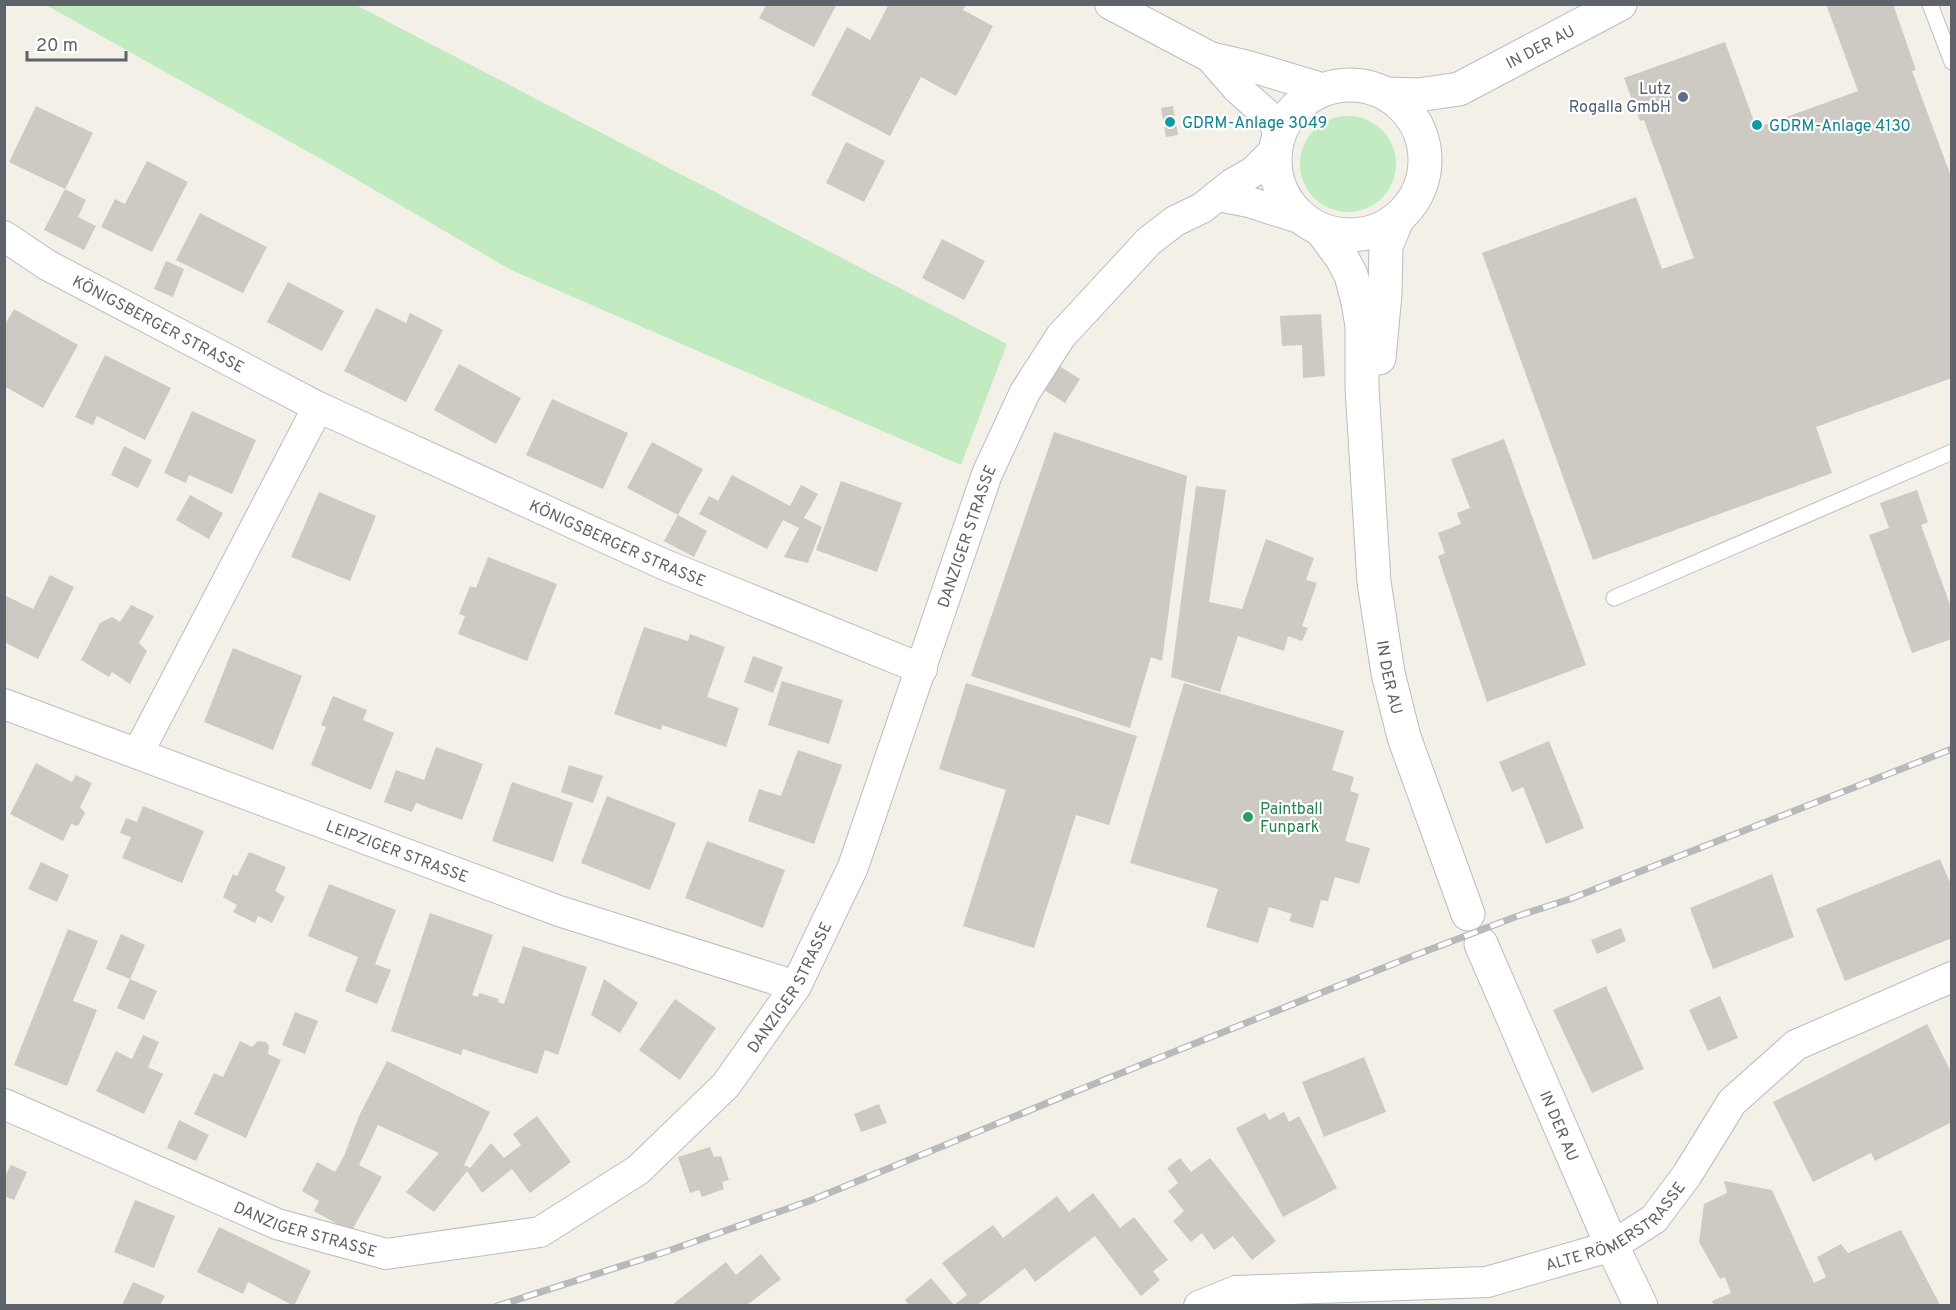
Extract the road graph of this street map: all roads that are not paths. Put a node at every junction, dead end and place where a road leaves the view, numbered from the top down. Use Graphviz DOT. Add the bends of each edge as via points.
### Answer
graph roads {
  1 [pos="1110,4"];
  2 [pos="1620,4"];
  3 [pos="1930,4"];
  4 [pos="1210,57"];
  5 [pos="1952,62"];
  6 [pos="1325,89"];
  7 [pos="1459,89"];
  8 [pos="1387,94"];
  9 [pos="1423,138"];
  10 [pos="1277,142"];
  11 [pos="1218,196"];
  12 [pos="1397,220"];
  13 [pos="1312,225"];
  14 [pos="4,236"];
  15 [pos="318,407"];
  16 [pos="1366,428"];
  17 [pos="1952,452"];
  18 [pos="1614,598"];
  19 [pos="922,669"];
  20 [pos="4,704"];
  21 [pos="138,753"];
  22 [pos="1468,914"];
  23 [pos="1481,944"];
  24 [pos="1952,977"];
  25 [pos="796,986"];
  26 [pos="4,1104"];
  27 [pos="1612,1246"];
  28 [pos="1199,1305"];
  29 [pos="1641,1305"];
  1 -- 4 [label="street"];
  2 -- 7 [label="street, IN DER AU"];
  3 -- 5 [label="lane"];
  4 -- 6 [label="street"];
  4 -- 10 [label="street" via="1273,120"];
  6 -- 8 [label="street" via="1367,86"];
  6 -- 10 [label="street" via="1306,99 1290,115"];
  7 -- 8 [label="street, IN DER AU" via="1418,95"];
  7 -- 9 [label="street, IN DER AU" via="1434,116"];
  8 -- 9 [label="street" via="1403,105"];
  9 -- 12 [label="street" via="1423,183 1413,204"];
  10 -- 11 [label="street, DANZIGER STRASSE" via="1253,172"];
  10 -- 13 [label="street" via="1276,176 1282,192"];
  11 -- 13 [label="street" via="1249,202"];
  11 -- 19 [label="street, DANZIGER STRASSE" via="1149,241 1061,336 1025,392 987,474"];
  12 -- 13 [label="street" via="1374,233 1348,236"];
  12 -- 16 [label="street, IN DER AU" via="1386,246 1375,391"];
  13 -- 16 [label="street, IN DER AU" via="1342,258 1351,275 1362,326"];
  14 -- 15 [label="street, KÖNIGSBERGER STRASSE" via="47,265"];
  15 -- 19 [label="street, KÖNIGSBERGER STRASSE" via="663,564"];
  15 -- 21 [label="street"];
  16 -- 22 [label="street, IN DER AU" via="1374,582 1388,673 1404,737"];
  17 -- 18 [label="lane"];
  19 -- 25 [label="street, DANZIGER STRASSE" via="854,867"];
  20 -- 21 [label="street, LEIPZIGER STRASSE"];
  21 -- 25 [label="street, LEIPZIGER STRASSE" via="559,911"];
  23 -- 27 [label="street, IN DER AU"];
  24 -- 27 [label="street, ALTE RÖMERSTRASSE" via="1796,1045 1732,1102 1687,1175 1654,1219"];
  25 -- 26 [label="street, DANZIGER STRASSE" via="726,1085 638,1170 540,1232 386,1254 277,1224"];
  27 -- 28 [label="street, ALTE RÖMERSTRASSE" via="1487,1282 1236,1291"];
  27 -- 29 [label="street, IN DER AU"];
}
